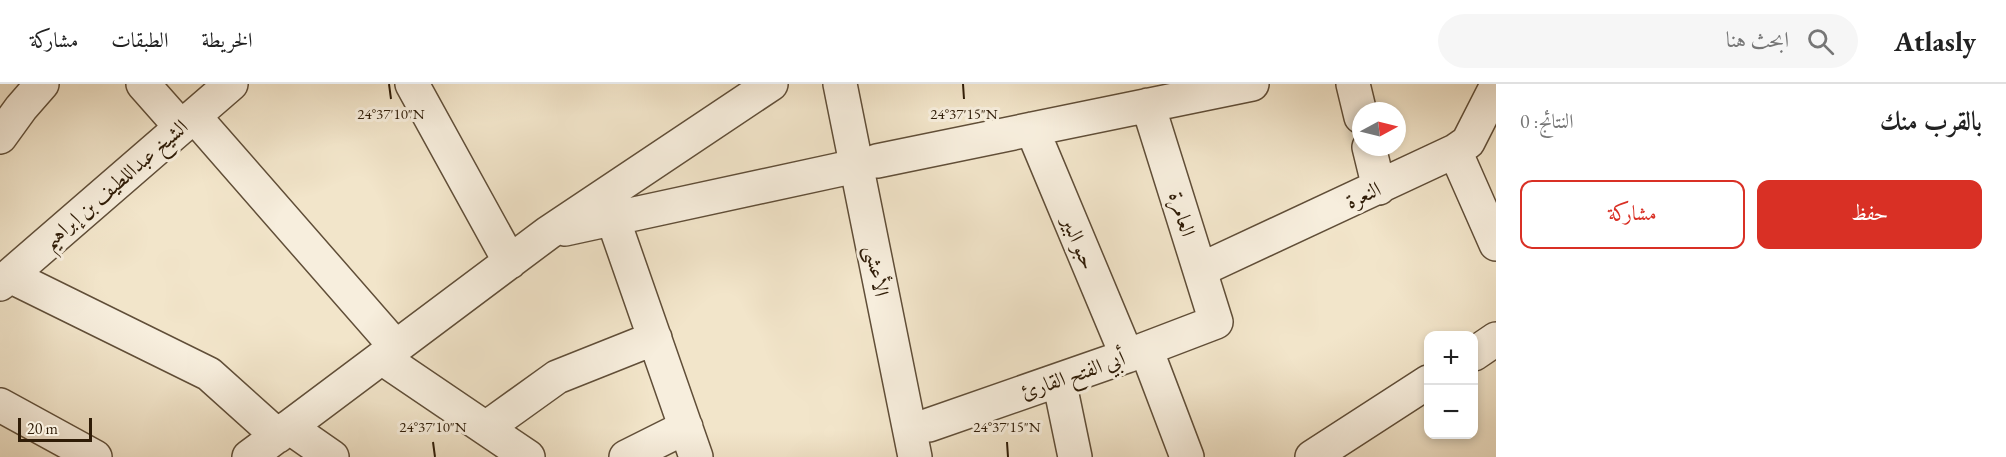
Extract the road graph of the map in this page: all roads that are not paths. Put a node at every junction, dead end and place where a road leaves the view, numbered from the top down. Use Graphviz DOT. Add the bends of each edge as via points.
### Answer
graph roads {
  1 [pos="42,84"];
  2 [pos="143,84"];
  3 [pos="231,84"];
  4 [pos="412,84"];
  5 [pos="771,84"];
  6 [pos="840,84"];
  7 [pos="862,84"];
  8 [pos="1252,84"];
  9 [pos="1353,84"];
  10 [pos="1496,87"];
  11 [pos="1357,102"];
  12 [pos="1148,105"];
  13 [pos="188,121"];
  14 [pos="1032,129"];
  15 [pos="0,137"];
  16 [pos="1455,151"];
  17 [pos="1371,156"];
  18 [pos="867,163"];
  19 [pos="1379,188"];
  20 [pos="613,219"];
  21 [pos="548,233"];
  22 [pos="1496,244"];
  23 [pos="510,262"];
  24 [pos="1200,270"];
  25 [pos="7,272"];
  26 [pos="1216,322"];
  27 [pos="654,338"];
  28 [pos="1496,339"];
  29 [pos="1478,351"];
  30 [pos="389,352"];
  31 [pos="1137,352"];
  32 [pos="1059,380"];
  33 [pos="1424,385"];
  34 [pos="0,405"];
  35 [pos="930,425"];
  36 [pos="486,428"];
  37 [pos="283,432"];
  38 [pos="691,442"];
  39 [pos="95,457"];
  40 [pos="249,457"];
  41 [pos="332,457"];
  42 [pos="528,457"];
  43 [pos="626,457"];
  44 [pos="915,457"];
  45 [pos="936,457"];
  46 [pos="1075,457"];
  47 [pos="1187,457"];
  48 [pos="1312,457"];
  1 -- 15 [label="street"];
  2 -- 13 [label="street"];
  3 -- 13 [label="street, الشيخ عبداللطيف بن إبراهيم"];
  4 -- 23 [label="street"];
  5 -- 21 [label="street"];
  6 -- 18 [label="street, الأعشى"];
  7 -- 18 [label="street, الأعشى"];
  8 -- 12 [label="street"];
  9 -- 11 [label="street"];
  10 -- 16 [label="street, النعرة" via="1468,142"];
  12 -- 14 [label="street"];
  12 -- 24 [label="street, العامرة"];
  13 -- 25 [label="street, الشيخ عبداللطيف بن إبراهيم"];
  13 -- 30 [label="street"];
  14 -- 18 [label="street"];
  14 -- 31 [label="street, حبو البير"];
  16 -- 19 [label="street, النعرة"];
  16 -- 22 [label="street"];
  17 -- 19 [label="street"];
  18 -- 20 [label="street"];
  18 -- 35 [label="street, الأعشى"];
  18 -- 44 [label="street, الأعشى"];
  19 -- 24 [label="street, النعرة"];
  20 -- 21 [label="street"];
  20 -- 27 [label="street"];
  21 -- 23 [label="street"];
  23 -- 30 [label="street"];
  24 -- 26 [label="street, العامرة"];
  25 -- 37 [label="street" via="209,374"];
  26 -- 31 [label="street, أبي الفتح القارئ"];
  27 -- 36 [label="street" via="557,377"];
  27 -- 38 [label="street"];
  28 -- 29 [label="street"];
  30 -- 36 [label="street"];
  30 -- 37 [label="street"];
  31 -- 32 [label="street, أبي الفتح القارئ"];
  31 -- 47 [label="street, حبو البير"];
  32 -- 35 [label="street, أبي الفتح القارئ"];
  32 -- 46 [label="street"];
  33 -- 48 [label="street"];
  34 -- 39 [label="street"];
  35 -- 45 [label="street, الأعشى"];
  36 -- 42 [label="street"];
  37 -- 40 [label="street"];
  37 -- 41 [label="street"];
  38 -- 43 [label="street"];
}
